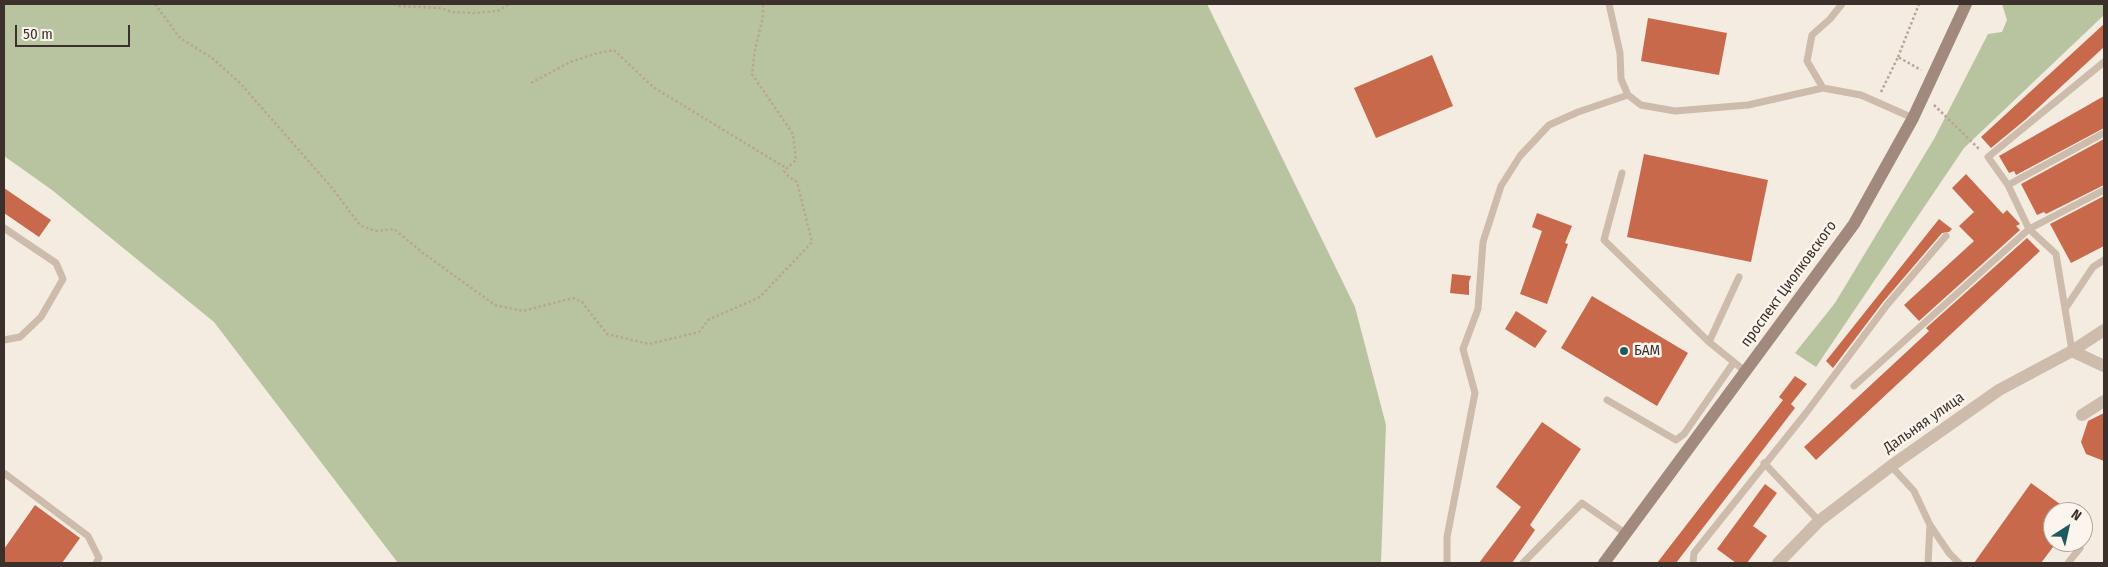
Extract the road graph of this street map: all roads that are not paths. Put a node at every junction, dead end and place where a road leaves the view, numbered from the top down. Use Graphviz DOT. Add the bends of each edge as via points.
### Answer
graph roads {
  1 [pos="1608,4"];
  2 [pos="1842,4"];
  3 [pos="1966,4"];
  4 [pos="2104,62"];
  5 [pos="2101,68"];
  6 [pos="1823,88"];
  7 [pos="1628,95"];
  8 [pos="1913,118"];
  9 [pos="2104,133"];
  10 [pos="1622,173"];
  11 [pos="2008,185"];
  12 [pos="2104,190"];
  13 [pos="4,228"];
  14 [pos="2029,229"];
  15 [pos="1946,236"];
  16 [pos="2104,260"];
  17 [pos="1739,277"];
  18 [pos="2065,309"];
  19 [pos="2104,330"];
  20 [pos="4,340"];
  21 [pos="1709,342"];
  22 [pos="2072,350"];
  23 [pos="1734,362"];
  24 [pos="2104,366"];
  25 [pos="1745,371"];
  26 [pos="1854,386"];
  27 [pos="1607,400"];
  28 [pos="2104,401"];
  29 [pos="2082,415"];
  30 [pos="1764,463"];
  31 [pos="1892,466"];
  32 [pos="4,473"];
  33 [pos="1819,521"];
  34 [pos="1930,525"];
  35 [pos="1625,533"];
  36 [pos="2077,552"];
  37 [pos="96,563"];
  38 [pos="1447,563"];
  39 [pos="1523,563"];
  40 [pos="1604,563"];
  41 [pos="1693,563"];
  42 [pos="1778,563"];
  43 [pos="1928,563"];
  44 [pos="1959,563"];
  45 [pos="2068,563"];
  1 -- 7 [label="lane" via="1620,53 1621,79"];
  2 -- 6 [label="lane" via="1812,35 1807,61"];
  3 -- 8 [label="main road, проспект Циолковского"];
  4 -- 5 [label="lane"];
  5 -- 11 [label="lane" via="1988,157"];
  6 -- 7 [label="lane" via="1748,105 1675,111 1641,106"];
  6 -- 8 [label="lane" via="1861,95"];
  7 -- 38 [label="lane" via="1549,124 1520,156 1501,186 1483,242 1478,309 1463,349 1475,393 1447,536"];
  8 -- 25 [label="main road, проспект Циолковского" via="1854,224"];
  9 -- 11 [label="lane"];
  10 -- 21 [label="lane" via="1604,240"];
  11 -- 14 [label="lane"];
  12 -- 14 [label="lane"];
  13 -- 20 [label="lane" via="56,263 63,279 41,317 20,337"];
  14 -- 18 [label="lane" via="2056,254"];
  14 -- 26 [label="lane"];
  15 -- 30 [label="lane" via="1887,305"];
  16 -- 18 [label="lane" via="2093,267"];
  17 -- 21 [label="lane"];
  18 -- 22 [label="lane"];
  19 -- 22 [label="street, Дальняя улица"];
  21 -- 23 [label="lane"];
  22 -- 24 [label="street"];
  22 -- 31 [label="street, Дальняя улица" via="1999,390"];
  23 -- 25 [label="lane"];
  23 -- 27 [label="lane" via="1684,434 1676,440"];
  25 -- 35 [label="main road, проспект Циолковского"];
  28 -- 29 [label="street"];
  30 -- 33 [label="lane"];
  30 -- 41 [label="lane" via="1694,553"];
  31 -- 33 [label="street, Дальняя улица"];
  31 -- 34 [label="lane" via="1914,491"];
  32 -- 37 [label="lane" via="88,536 100,558"];
  33 -- 42 [label="street, Дальняя улица"];
  34 -- 43 [label="lane"];
  34 -- 44 [label="lane"];
  35 -- 39 [label="lane" via="1582,503"];
  35 -- 40 [label="main road, проспект Циолковского"];
  36 -- 45 [label="lane"];
}
